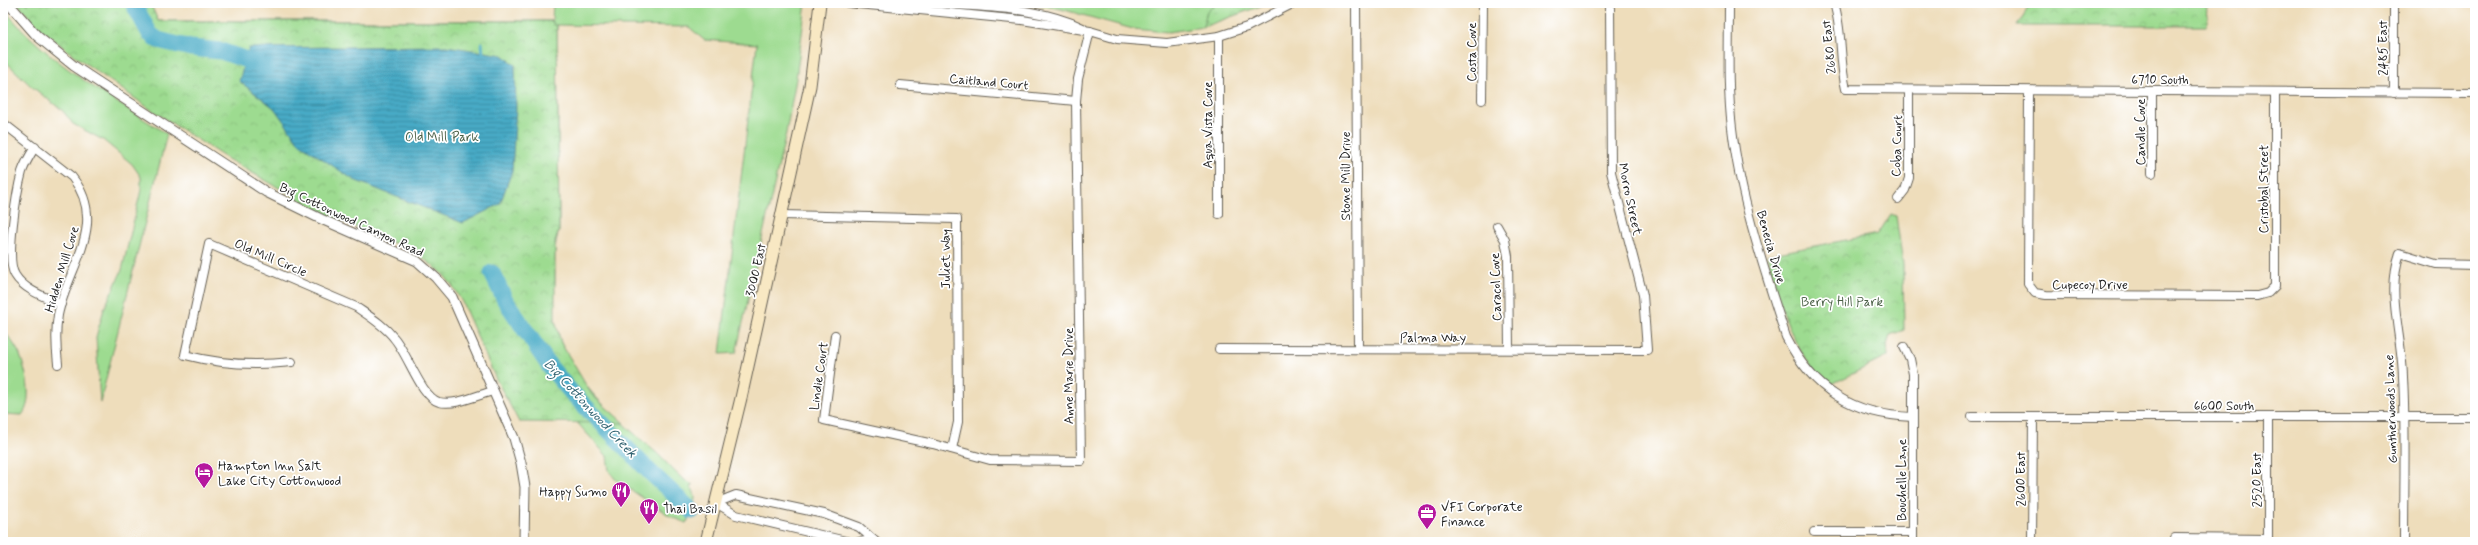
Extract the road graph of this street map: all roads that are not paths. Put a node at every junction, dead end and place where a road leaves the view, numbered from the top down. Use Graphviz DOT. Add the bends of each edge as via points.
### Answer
graph roads {
  1 [pos="8,3"];
  2 [pos="820,3"];
  3 [pos="848,3"];
  4 [pos="934,3"];
  5 [pos="1294,3"];
  6 [pos="1356,3"];
  7 [pos="1483,3"];
  8 [pos="1610,3"];
  9 [pos="1729,3"];
  10 [pos="1834,3"];
  11 [pos="2394,3"];
  12 [pos="1090,31"];
  13 [pos="1219,36"];
  14 [pos="900,85"];
  15 [pos="1846,89"];
  16 [pos="1909,90"];
  17 [pos="2029,90"];
  18 [pos="2152,91"];
  19 [pos="2275,93"];
  20 [pos="2394,93"];
  21 [pos="2475,93"];
  22 [pos="1076,100"];
  23 [pos="1482,100"];
  24 [pos="3,123"];
  25 [pos="35,147"];
  26 [pos="2152,173"];
  27 [pos="1898,199"];
  28 [pos="1219,214"];
  29 [pos="782,215"];
  30 [pos="1497,226"];
  31 [pos="2475,266"];
  32 [pos="2275,286"];
  33 [pos="61,304"];
  34 [pos="835,335"];
  35 [pos="1904,347"];
  36 [pos="1219,349"];
  37 [pos="1358,349"];
  38 [pos="1509,349"];
  39 [pos="1647,350"];
  40 [pos="292,362"];
  41 [pos="58,364"];
  42 [pos="493,391"];
  43 [pos="1913,417"];
  44 [pos="1972,417"];
  45 [pos="2032,417"];
  46 [pos="2268,417"];
  47 [pos="2403,417"];
  48 [pos="2475,417"];
  49 [pos="824,420"];
  50 [pos="952,449"];
  51 [pos="716,503"];
  52 [pos="1814,532"];
  53 [pos="1913,532"];
  54 [pos="2174,538"];
  55 [pos="2268,540"];
  56 [pos="875,541"];
  57 [pos="524,542"];
  58 [pos="706,542"];
  59 [pos="850,542"];
  60 [pos="859,542"];
  61 [pos="1913,542"];
  62 [pos="2032,542"];
  63 [pos="2404,542"];
  1 -- 42 [label="street, Big Cottonwood Canyon Road" via="37,36 74,66 266,192 320,220 417,260 452,297"];
  2 -- 29 [label="main road, 3000 East" via="812,73"];
  3 -- 12 [label="street" via="1011,19"];
  4 -- 12 [label="street" via="1027,12 1066,19"];
  5 -- 13 [label="street" via="1247,26"];
  6 -- 37 [label="street, Stone Mill Drive"];
  7 -- 23 [label="street, Costa Cove"];
  8 -- 39 [label="street, Morro Street" via="1612,172 1643,295"];
  9 -- 43 [label="street, Benecia Drive" via="1730,106 1735,150 1745,195 1786,337 1795,355 1808,371 1823,387 1842,400 1882,414"];
  10 -- 15 [label="street, 2680 East" via="1842,36 1842,72"];
  11 -- 20 [label="street, 2485 East"];
  12 -- 13 [label="street" via="1117,39 1153,43 1188,42"];
  12 -- 22 [label="street, Anne Marie Drive" via="1078,79"];
  13 -- 28 [label="street, Aqua Vista Cove"];
  14 -- 22 [label="street, Caitland Court"];
  15 -- 16 [label="street, 6710 South"];
  16 -- 17 [label="street, 6710 South"];
  16 -- 27 [label="street, Coba Court" via="1909,178 1905,190"];
  17 -- 18 [label="street, 6710 South"];
  17 -- 32 [label="street, Cupecoy Drive" via="2028,284 2036,293 2257,296 2268,294"];
  18 -- 19 [label="street, 6710 South"];
  18 -- 26 [label="street, Candle Cove"];
  19 -- 20 [label="street, 6710 South"];
  19 -- 32 [label="street, Cristobal Street"];
  20 -- 21 [label="street, 6710 South"];
  22 -- 50 [label="street, Anne Marie Drive" via="1081,461 990,460"];
  24 -- 25 [label="street, Hidden Mill Cove"];
  25 -- 33 [label="street, Hidden Mill Cove" via="72,177 80,188 89,212 86,233"];
  25 -- 33 [label="street" via="26,161 18,190 11,263 13,273 19,282"];
  29 -- 50 [label="street, Juliet Way" via="957,219 958,422"];
  29 -- 51 [label="main road, 3000 East"];
  30 -- 38 [label="street, Caracol Cove" via="1505,240 1508,256"];
  31 -- 47 [label="street, Guntherwoods Lane" via="2436,264 2400,253 2395,276 2395,311 2403,365"];
  33 -- 41 [label="street, Hidden Mill Cove" via="56,331"];
  34 -- 49 [label="street, Lindie Court"];
  35 -- 43 [label="street, Bouchelle Lane" via="1913,374"];
  36 -- 37 [label="street, Palma Way"];
  37 -- 38 [label="street, Palma Way"];
  38 -- 39 [label="street, Palma Way"];
  40 -- 42 [label="street, Old Mill Circle" via="205,360 185,355 209,244 356,307 375,320 393,336 405,352 424,392 431,399 440,403 451,403"];
  42 -- 57 [label="street, Big Cottonwood Canyon Road" via="522,463"];
  43 -- 53 [label="street, Bouchelle Lane"];
  44 -- 45 [label="street, 6600 South"];
  45 -- 46 [label="street, 6600 South"];
  45 -- 62 [label="street, 2600 East"];
  46 -- 47 [label="street, 6600 South"];
  46 -- 55 [label="street, 2520 East"];
  47 -- 48 [label="street, 6600 South"];
  47 -- 63 [label="street, Guntherwoods Lane"];
  49 -- 50 [label="street, Anne Marie Drive"];
  51 -- 56 [label="street" via="736,495 824,514 859,527"];
  51 -- 58 [label="main road, 3000 East"];
  51 -- 59 [label="street" via="736,515"];
  52 -- 53 [label="street"];
  53 -- 61 [label="street, Bouchelle Lane"];
  54 -- 55 [label="street"];
  56 -- 60 [label="street"];
}
